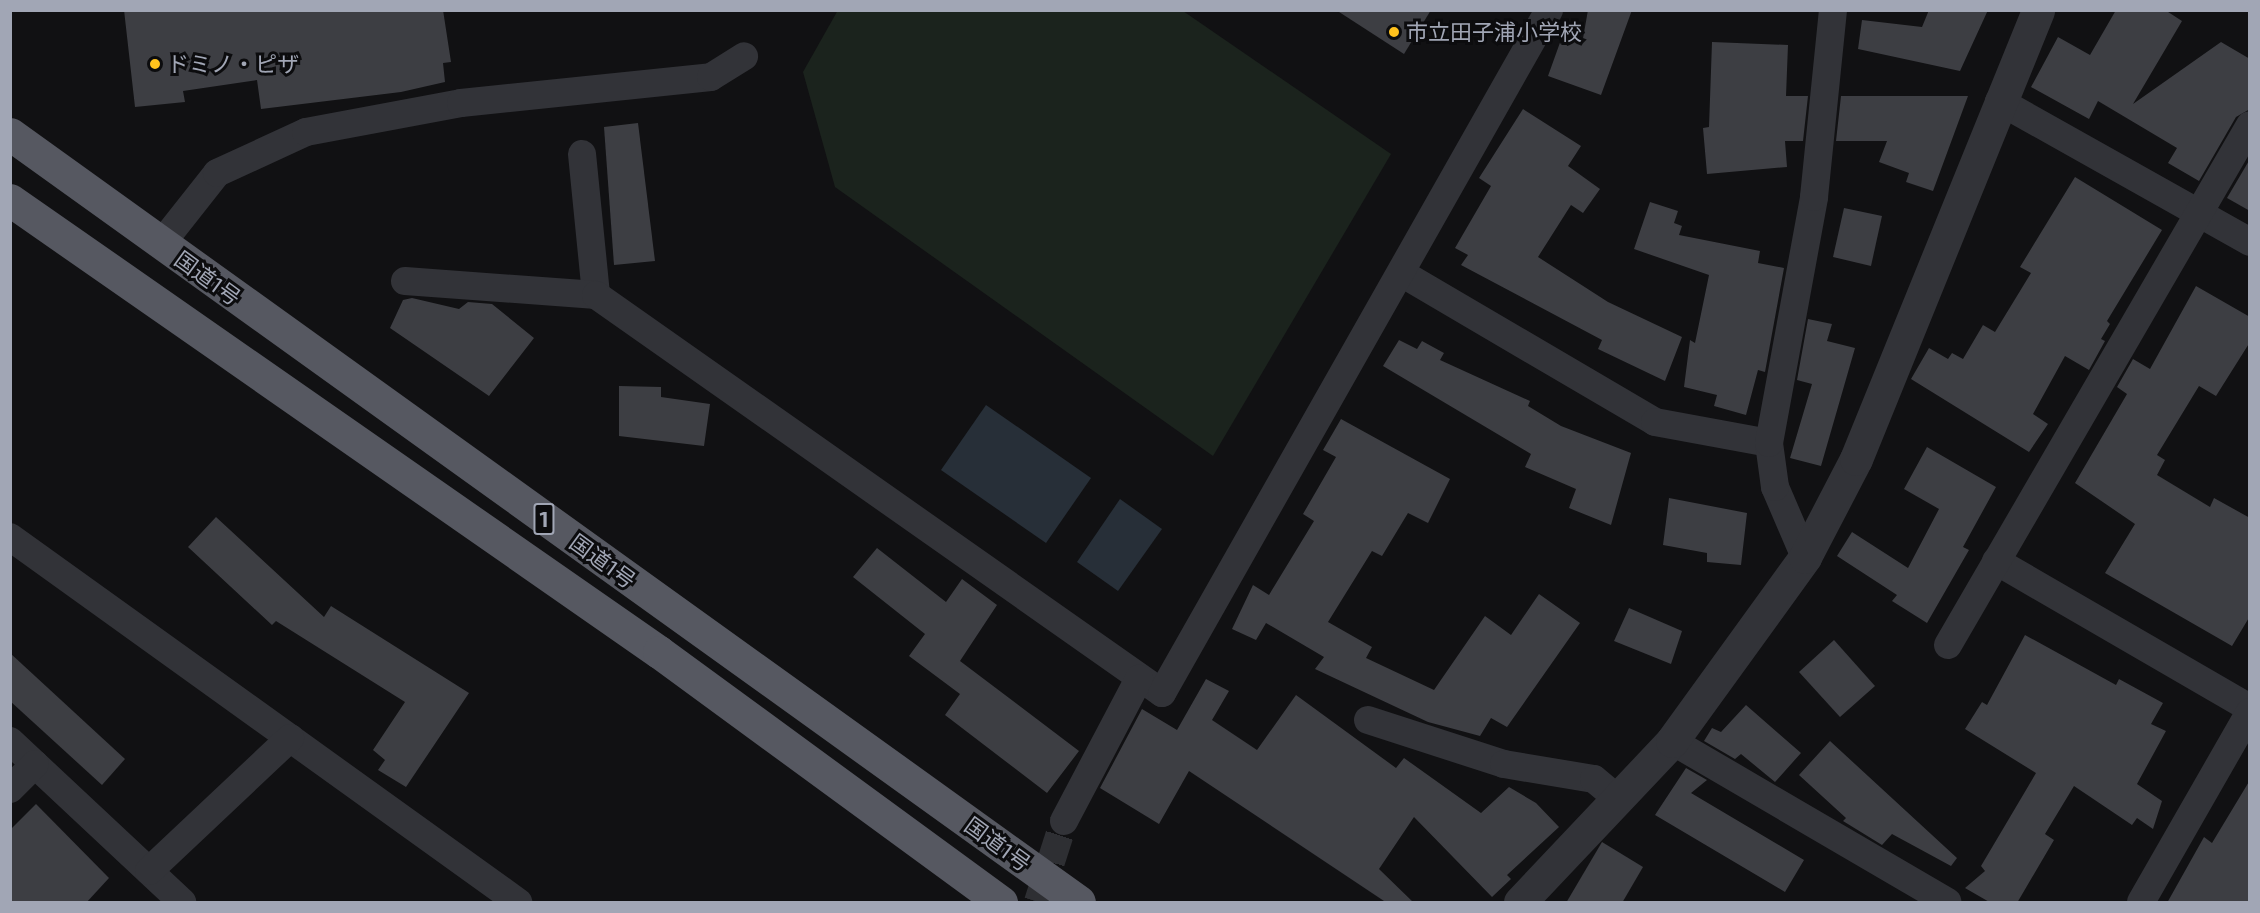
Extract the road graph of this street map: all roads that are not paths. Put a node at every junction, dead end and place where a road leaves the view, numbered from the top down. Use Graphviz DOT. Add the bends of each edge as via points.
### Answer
graph roads {
  1 [pos="1549,10"];
  2 [pos="1833,10"];
  3 [pos="2038,10"];
  4 [pos="744,56"];
  5 [pos="1999,101"];
  6 [pos="2250,125"];
  7 [pos="10,134"];
  8 [pos="582,154"];
  9 [pos="10,200"];
  10 [pos="2198,210"];
  11 [pos="2250,242"];
  12 [pos="161,244"];
  13 [pos="1403,274"];
  14 [pos="405,281"];
  15 [pos="596,295"];
  16 [pos="1769,443"];
  17 [pos="10,537"];
  18 [pos="1805,557"];
  19 [pos="1996,561"];
  20 [pos="1948,645"];
  21 [pos="1139,679"];
  22 [pos="2250,710"];
  23 [pos="1368,720"];
  24 [pos="290,738"];
  25 [pos="10,741"];
  26 [pos="1672,741"];
  27 [pos="35,764"];
  28 [pos="10,789"];
  29 [pos="1617,798"];
  30 [pos="1064,821"];
  31 [pos="149,871"];
  32 [pos="182,903"];
  33 [pos="518,903"];
  34 [pos="1001,903"];
  35 [pos="1079,903"];
  36 [pos="1520,903"];
  37 [pos="1947,903"];
  38 [pos="2141,903"];
  1 -- 13 [label="street"];
  2 -- 16 [label="street" via="1814,197"];
  3 -- 5 [label="street"];
  4 -- 12 [label="street" via="711,77 461,103 306,132 217,173"];
  5 -- 10 [label="street"];
  5 -- 18 [label="street" via="1856,459"];
  6 -- 10 [label="street"];
  7 -- 12 [label="highway, 国道1号 / 1"];
  8 -- 15 [label="street"];
  9 -- 34 [label="highway, 国道1号 / 1" via="659,652"];
  10 -- 11 [label="street"];
  10 -- 19 [label="street"];
  12 -- 35 [label="highway, 国道1号 / 1"];
  13 -- 16 [label="street" via="1655,422"];
  13 -- 21 [label="street" via="1162,693"];
  14 -- 15 [label="street"];
  15 -- 21 [label="street"];
  16 -- 18 [label="street" via="1775,487"];
  17 -- 24 [label="street"];
  18 -- 26 [label="street"];
  19 -- 20 [label="street"];
  19 -- 22 [label="street"];
  21 -- 30 [label="street"];
  22 -- 38 [label="street"];
  23 -- 29 [label="street" via="1504,764 1594,779"];
  24 -- 31 [label="street"];
  24 -- 33 [label="street"];
  25 -- 27 [label="street"];
  26 -- 29 [label="street"];
  26 -- 37 [label="street"];
  27 -- 28 [label="street"];
  27 -- 31 [label="street"];
  29 -- 36 [label="street"];
  31 -- 32 [label="street"];
}
